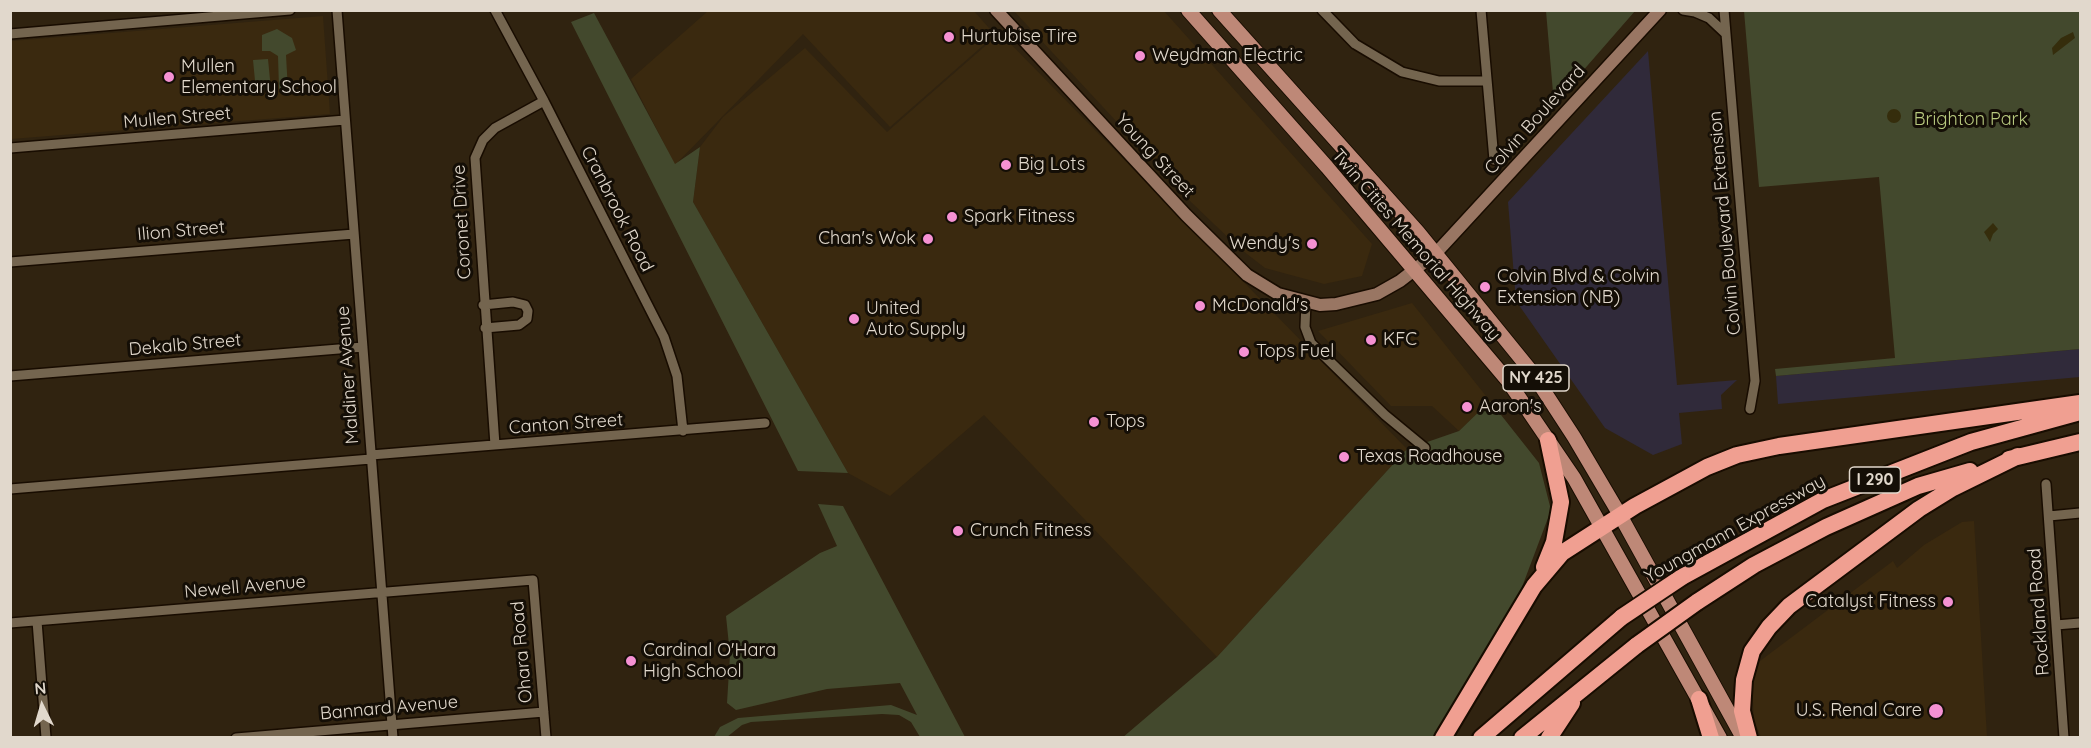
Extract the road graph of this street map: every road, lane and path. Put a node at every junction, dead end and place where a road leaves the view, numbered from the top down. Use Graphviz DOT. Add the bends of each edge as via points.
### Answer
graph roads {
  1 [pos="290,10"];
  2 [pos="337,10"];
  3 [pos="495,10"];
  4 [pos="996,10"];
  5 [pos="1188,10"];
  6 [pos="1220,10"];
  7 [pos="1322,10"];
  8 [pos="1481,10"];
  9 [pos="1667,10"];
  10 [pos="1683,10"];
  11 [pos="1724,10"];
  12 [pos="1660,11"];
  13 [pos="1725,33"];
  14 [pos="10,34"];
  15 [pos="1487,81"];
  16 [pos="544,101"];
  17 [pos="345,120"];
  18 [pos="10,148"];
  19 [pos="1494,160"];
  20 [pos="354,234"];
  21 [pos="1436,253"];
  22 [pos="10,262"];
  23 [pos="1415,270"];
  24 [pos="1306,302"];
  25 [pos="483,305"];
  26 [pos="485,328"];
  27 [pos="363,347"];
  28 [pos="10,376"];
  29 [pos="2080,402"];
  30 [pos="1750,409"];
  31 [pos="2080,412"];
  32 [pos="765,423"];
  33 [pos="683,431"];
  34 [pos="1548,440"];
  35 [pos="2080,442"];
  36 [pos="495,446"];
  37 [pos="1425,448"];
  38 [pos="2018,456"];
  39 [pos="371,457"];
  40 [pos="2046,484"];
  41 [pos="10,489"];
  42 [pos="2080,513"];
  43 [pos="1620,515"];
  44 [pos="2049,516"];
  45 [pos="1602,527"];
  46 [pos="482,584"];
  47 [pos="1534,586"];
  48 [pos="380,593"];
  49 [pos="37,621"];
  50 [pos="2080,622"];
  51 [pos="10,623"];
  52 [pos="2056,625"];
  53 [pos="1593,678"];
  54 [pos="1699,699"];
  55 [pos="544,712"];
  56 [pos="391,725"];
  57 [pos="46,738"];
  58 [pos="236,738"];
  59 [pos="393,738"];
  60 [pos="546,738"];
  61 [pos="1443,738"];
  62 [pos="1481,738"];
  63 [pos="1522,738"];
  64 [pos="1549,738"];
  65 [pos="1711,738"];
  66 [pos="1720,738"];
  67 [pos="1743,738"];
  68 [pos="1749,738"];
  69 [pos="2064,738"];
  1 -- 14 [label="street"];
  2 -- 17 [label="street, Maldiner Avenue"];
  3 -- 16 [label="street, Cranbrook Road"];
  4 -- 24 [label="street, Young Street" via="1234,263 1264,287"];
  5 -- 23 [label="main road, Twin Cities Memorial Highway / NY 425"];
  6 -- 21 [label="main road, Twin Cities Memorial Highway / NY 425"];
  7 -- 15 [label="street" via="1355,44 1402,72 1439,81"];
  8 -- 15 [label="street"];
  9 -- 12 [label="street"];
  10 -- 13 [label="street" via="1709,18"];
  11 -- 13 [label="street, Colvin Boulevard Extension"];
  12 -- 21 [label="street, Colvin Boulevard"];
  13 -- 30 [label="street, Colvin Boulevard Extension" via="1755,381"];
  15 -- 19 [label="street"];
  16 -- 25 [label="street, Coronet Drive" via="495,128 483,140 475,158"];
  16 -- 33 [label="street, Cranbrook Road" via="664,337 677,376"];
  17 -- 18 [label="street, Mullen Street"];
  17 -- 20 [label="street, Maldiner Avenue"];
  20 -- 22 [label="street, Ilion Street"];
  20 -- 27 [label="street, Maldiner Avenue"];
  21 -- 23 [label="street, Young Street"];
  21 -- 43 [label="main road, Twin Cities Memorial Highway / NY 425" via="1531,371"];
  23 -- 24 [label="street, Young Street" via="1377,294 1357,300 1336,304"];
  23 -- 34 [label="main road, Twin Cities Memorial Highway / NY 425" via="1508,381"];
  24 -- 37 [label="street" via="1305,327 1311,343"];
  25 -- 26 [label="street, Coronet Drive"];
  25 -- 26 [label="street" via="513,302 525,305 528,311 527,319 519,326"];
  26 -- 36 [label="street, Coronet Drive"];
  27 -- 28 [label="street, Dekalb Street"];
  27 -- 39 [label="street, Maldiner Avenue"];
  29 -- 43 [label="highway" via="1737,455 1707,467"];
  31 -- 62 [label="highway, Youngmann Expressway / I 290, bridge" via="1971,442 1823,500 1682,577 1622,617"];
  32 -- 33 [label="street, Canton Street"];
  33 -- 36 [label="street, Canton Street"];
  34 -- 45 [label="main road, Twin Cities Memorial Highway / NY 425"];
  34 -- 47 [label="highway" via="1561,497 1559,522"];
  35 -- 38 [label="highway, I 290"];
  36 -- 39 [label="street, Canton Street"];
  38 -- 53 [label="highway, I 290, bridge" via="1918,486 1826,527 1754,565 1696,602"];
  38 -- 68 [label="highway" via="1919,509 1790,606 1769,627 1752,651 1744,680 1742,711"];
  39 -- 41 [label="street, Canton Street"];
  39 -- 48 [label="street, Maldiner Avenue"];
  40 -- 44 [label="street, Rockland Road"];
  42 -- 44 [label="street"];
  43 -- 45 [label="highway"];
  43 -- 67 [label="main road, Twin Cities Memorial Highway / NY 425"];
  44 -- 52 [label="street, Rockland Road"];
  45 -- 47 [label="highway" via="1562,553"];
  45 -- 54 [label="main road, Twin Cities Memorial Highway / NY 425"];
  46 -- 48 [label="street, Newell Avenue"];
  46 -- 55 [label="street, Ohara Road" via="533,580"];
  47 -- 61 [label="highway"];
  48 -- 49 [label="street, Newell Avenue"];
  48 -- 56 [label="street, Maldiner Avenue"];
  49 -- 51 [label="street, Newell Avenue"];
  49 -- 57 [label="street"];
  50 -- 52 [label="street"];
  52 -- 69 [label="street, Rockland Road"];
  53 -- 63 [label="highway, I 290"];
  53 -- 64 [label="highway"];
  54 -- 65 [label="highway"];
  54 -- 66 [label="main road, Twin Cities Memorial Highway"];
  55 -- 56 [label="street, Bannard Avenue"];
  55 -- 60 [label="street, Ohara Road"];
  56 -- 58 [label="street, Bannard Avenue"];
  56 -- 59 [label="street, Maldiner Avenue"];
}
